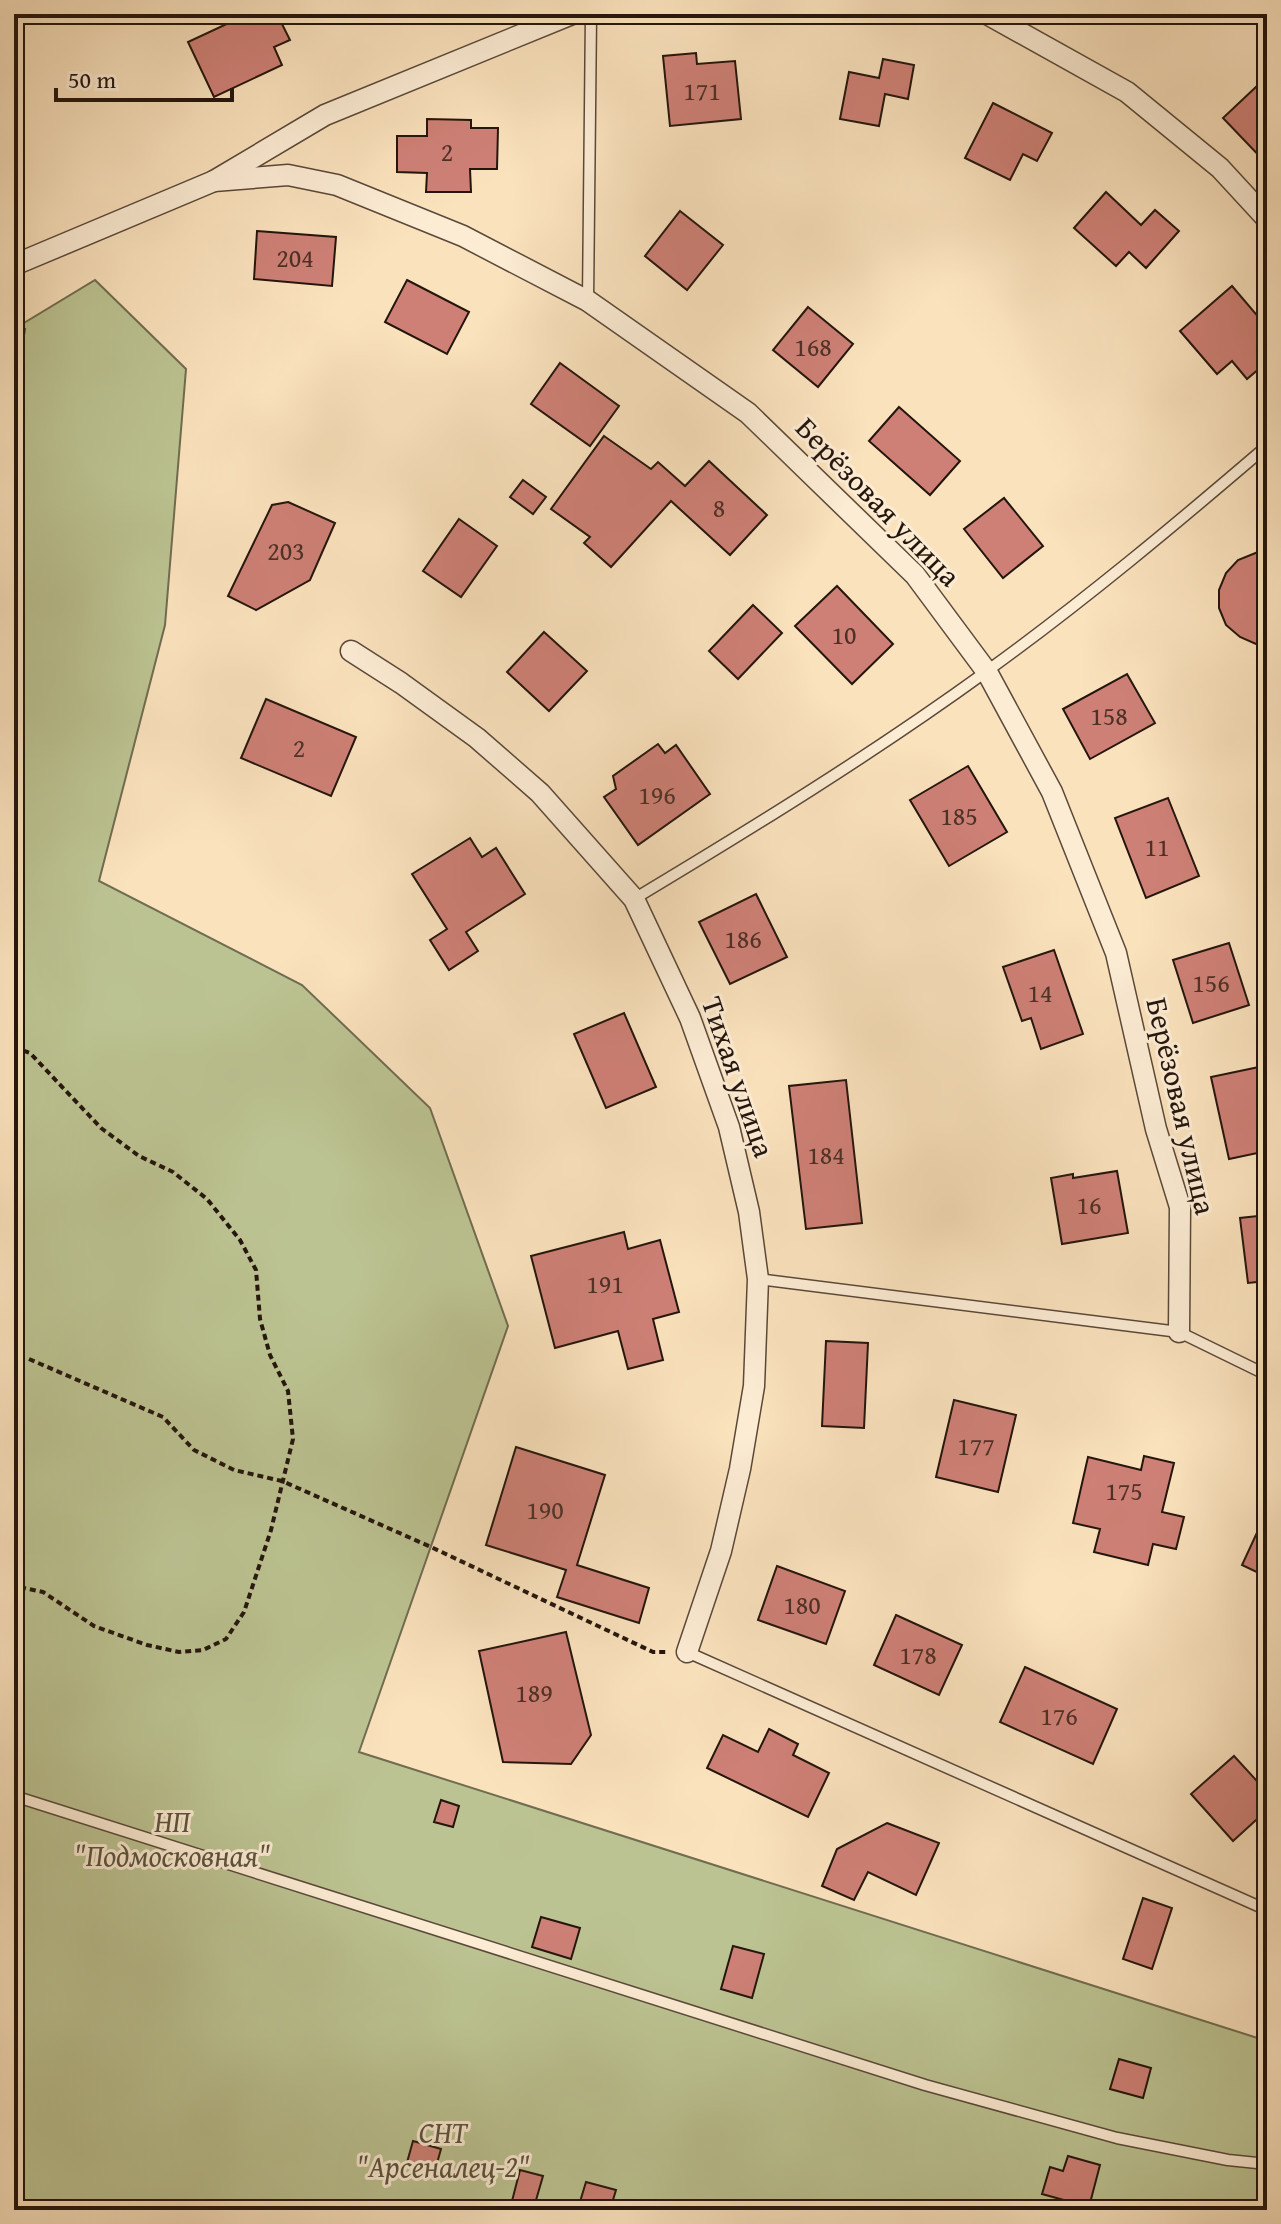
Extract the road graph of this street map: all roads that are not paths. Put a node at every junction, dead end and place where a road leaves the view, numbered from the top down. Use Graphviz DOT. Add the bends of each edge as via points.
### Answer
graph roads {
  1 [pos="572,14"];
  2 [pos="591,14"];
  3 [pos="987,14"];
  4 [pos="214,181"];
  5 [pos="1267,219"];
  6 [pos="14,265"];
  7 [pos="588,301"];
  8 [pos="1267,446"];
  9 [pos="351,651"];
  10 [pos="987,672"];
  11 [pos="634,899"];
  12 [pos="758,1279"];
  13 [pos="1179,1332"];
  14 [pos="1267,1375"];
  15 [pos="687,1652"];
  16 [pos="14,1796"];
  17 [pos="1267,1910"];
  18 [pos="1267,2164"];
  1 -- 4 [label="street" via="325,115"];
  2 -- 7 [label="lane"];
  3 -- 5 [label="street" via="1127,92 1220,168"];
  4 -- 6 [label="street"];
  4 -- 7 [label="street, Берёзовая улица" via="288,175 337,185 463,236"];
  7 -- 10 [label="street, Берёзовая улица" via="748,413 915,575"];
  8 -- 10 [label="lane" via="1135,558"];
  9 -- 11 [label="street, Тихая улица" via="498,756 540,793"];
  10 -- 11 [label="lane" via="782,809"];
  10 -- 13 [label="street, Берёзовая улица" via="1052,792 1116,953 1156,1129 1180,1207"];
  11 -- 12 [label="street, Тихая улица" via="690,1018 729,1127"];
  12 -- 13 [label="lane"];
  12 -- 15 [label="street, Тихая улица" via="754,1386 740,1469 721,1551"];
  13 -- 14 [label="lane"];
  15 -- 17 [label="lane"];
  16 -- 18 [label="lane" via="925,2085 1117,2138"];
}
